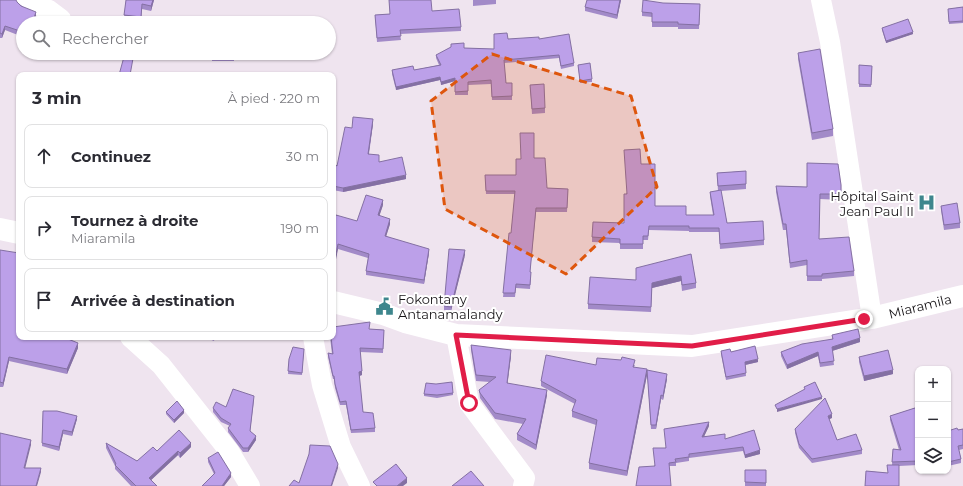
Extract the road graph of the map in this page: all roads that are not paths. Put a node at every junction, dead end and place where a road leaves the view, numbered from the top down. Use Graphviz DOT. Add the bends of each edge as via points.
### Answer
graph roads {
  1 [pos="26,0"];
  2 [pos="821,0"];
  3 [pos="57,16"];
  4 [pos="0,229"];
  5 [pos="16,232"];
  6 [pos="963,296"];
  7 [pos="336,303"];
  8 [pos="872,318"];
  9 [pos="456,335"];
  10 [pos="133,340"];
  11 [pos="314,340"];
  12 [pos="250,486"];
  13 [pos="360,486"];
  14 [pos="523,486"];
  1 -- 3 [label="street"];
  2 -- 8 [label="street" via="830,42"];
  4 -- 5 [label="main road"];
  6 -- 8 [label="main road, Miaramila"];
  7 -- 9 [label="main road, Miaramila"];
  8 -- 9 [label="main road, Miaramila" via="692,346"];
  9 -- 14 [label="street" via="469,403 525,478"];
  10 -- 12 [label="street" via="161,365 230,451"];
  11 -- 13 [label="street" via="322,385 341,447"];
}
